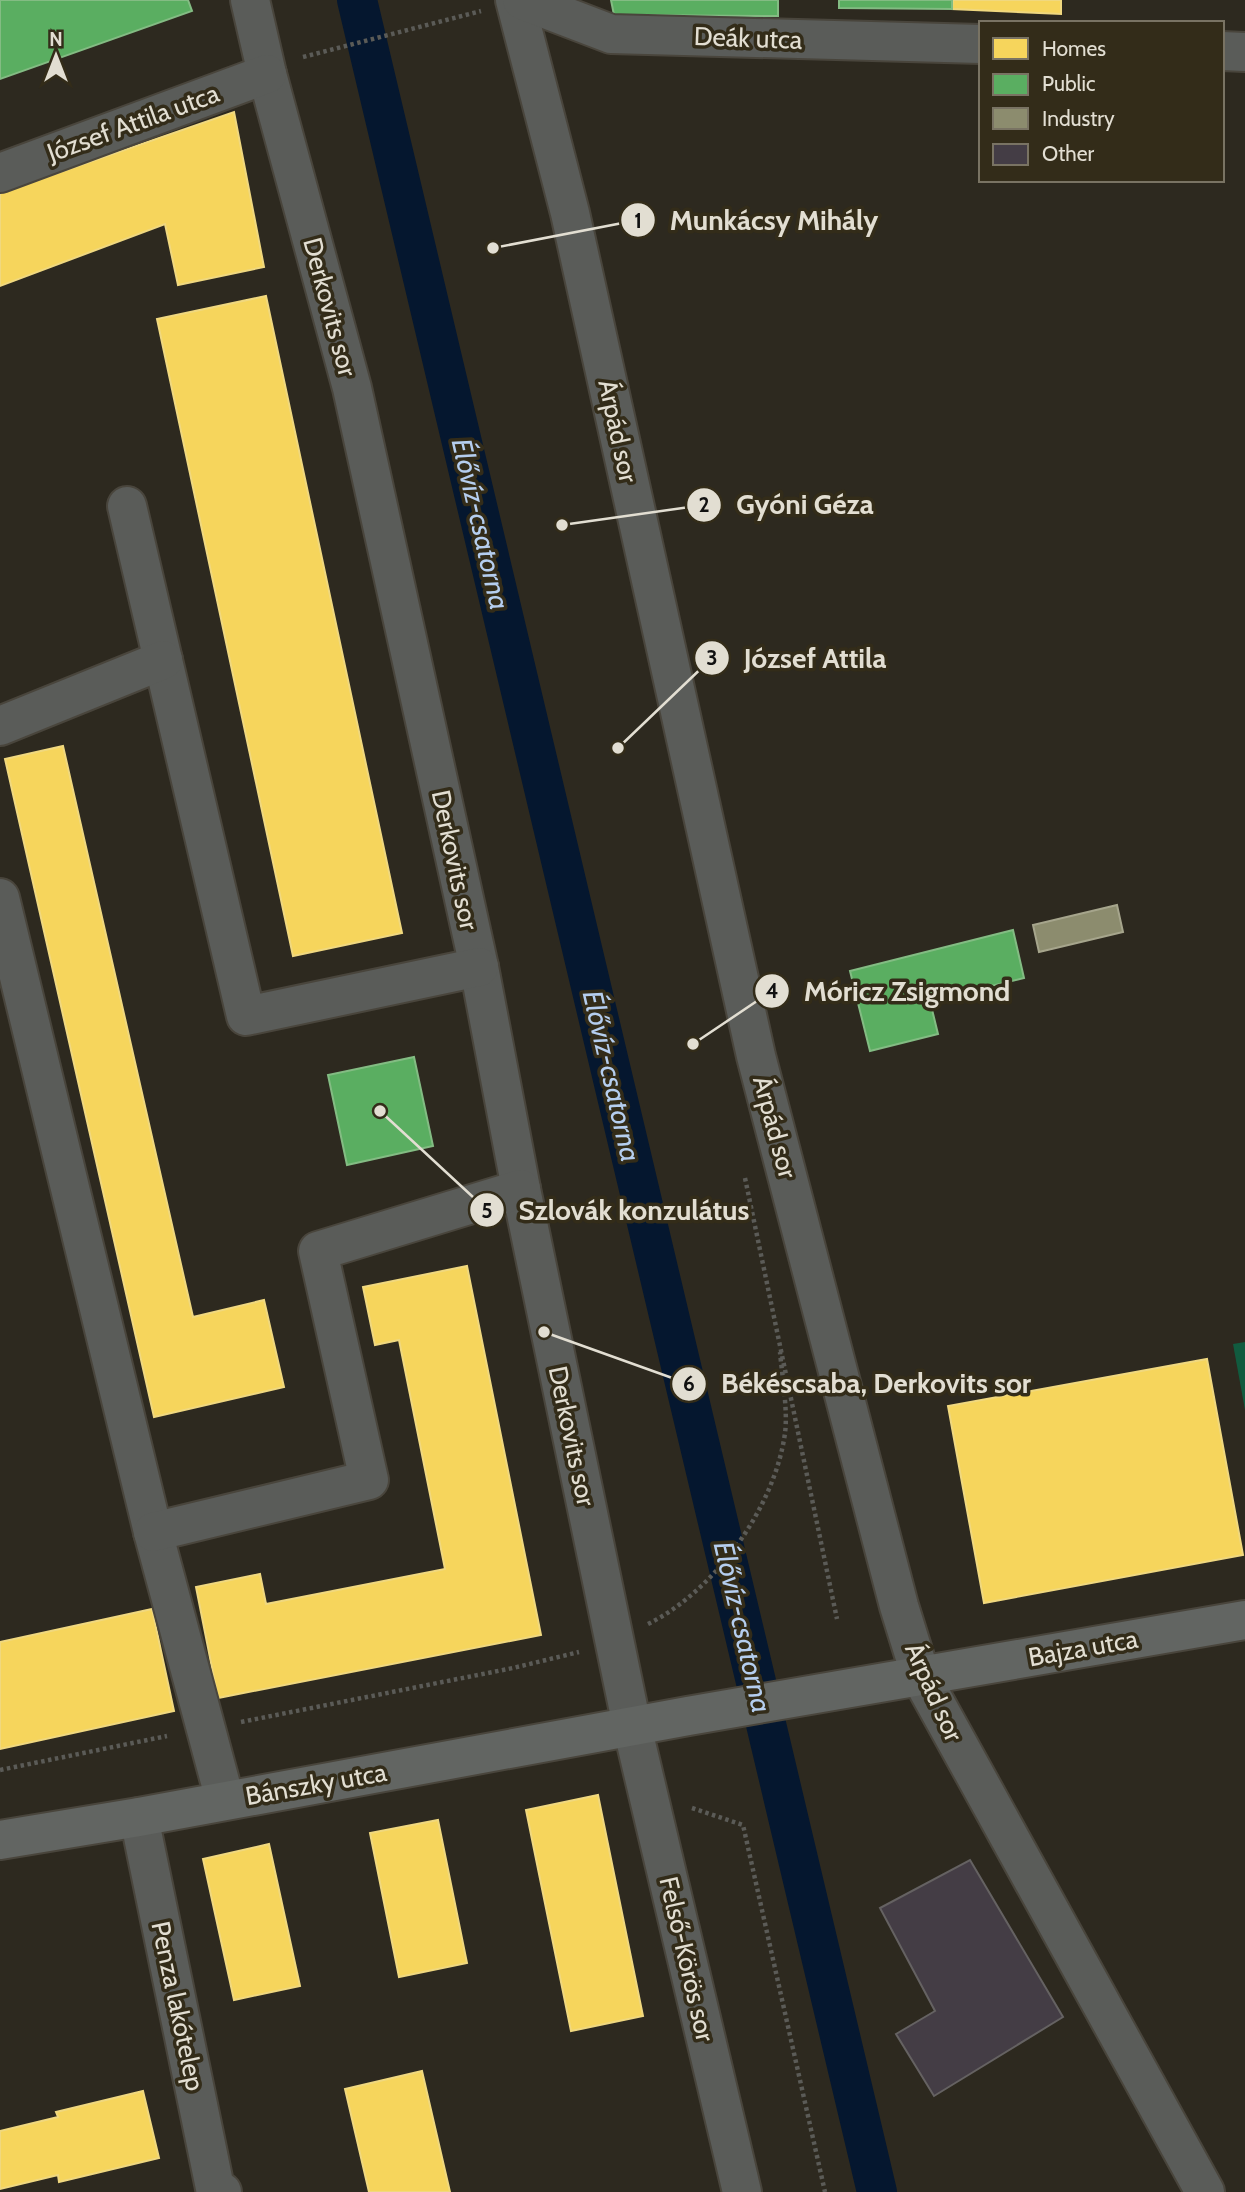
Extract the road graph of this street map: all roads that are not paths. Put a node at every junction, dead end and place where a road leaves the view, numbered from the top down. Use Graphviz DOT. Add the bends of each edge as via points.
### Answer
graph roads {
  1 [pos="250,0"];
  2 [pos="522,0"];
  3 [pos="498,6"];
  4 [pos="979,44"];
  5 [pos="1224,51"];
  6 [pos="1245,52"];
  7 [pos="265,67"];
  8 [pos="0,173"];
  9 [pos="127,506"];
  10 [pos="163,660"];
  11 [pos="0,726"];
  12 [pos="0,898"];
  13 [pos="479,967"];
  14 [pos="521,1189"];
  15 [pos="152,1531"];
  16 [pos="1245,1620"];
  17 [pos="921,1677"];
  18 [pos="688,1716"];
  19 [pos="632,1726"];
  20 [pos="225,1800"];
  21 [pos="139,1817"];
  22 [pos="0,1840"];
  23 [pos="214,2191"];
  24 [pos="742,2192"];
  25 [pos="1205,2192"];
  1 -- 7 [label="street, Derkovits sor"];
  2 -- 4 [label="street, Deák utca" via="611,34"];
  3 -- 17 [label="street, Árpád sor" via="570,213 757,1056"];
  5 -- 6 [label="street"];
  7 -- 8 [label="street, József Attila utca"];
  7 -- 13 [label="street, Derkovits sor" via="352,388"];
  9 -- 10 [label="street"];
  10 -- 11 [label="street"];
  10 -- 13 [label="street" via="246,1016"];
  12 -- 15 [label="street"];
  13 -- 14 [label="street, Derkovits sor"];
  14 -- 15 [label="street" via="318,1251 369,1480"];
  14 -- 19 [label="street, Derkovits sor"];
  15 -- 20 [label="street"];
  16 -- 17 [label="main road, Bajza utca"];
  17 -- 18 [label="main road, Bajza utca"];
  17 -- 25 [label="street, Árpád sor"];
  18 -- 19 [label="main road, Bánszky utca"];
  19 -- 20 [label="main road, Bánszky utca"];
  19 -- 24 [label="street, Felső-Körös sor"];
  20 -- 21 [label="main road, Bánszky utca"];
  21 -- 22 [label="main road, Bánszky utca"];
  21 -- 23 [label="street, Penza lakótelep"];
}
